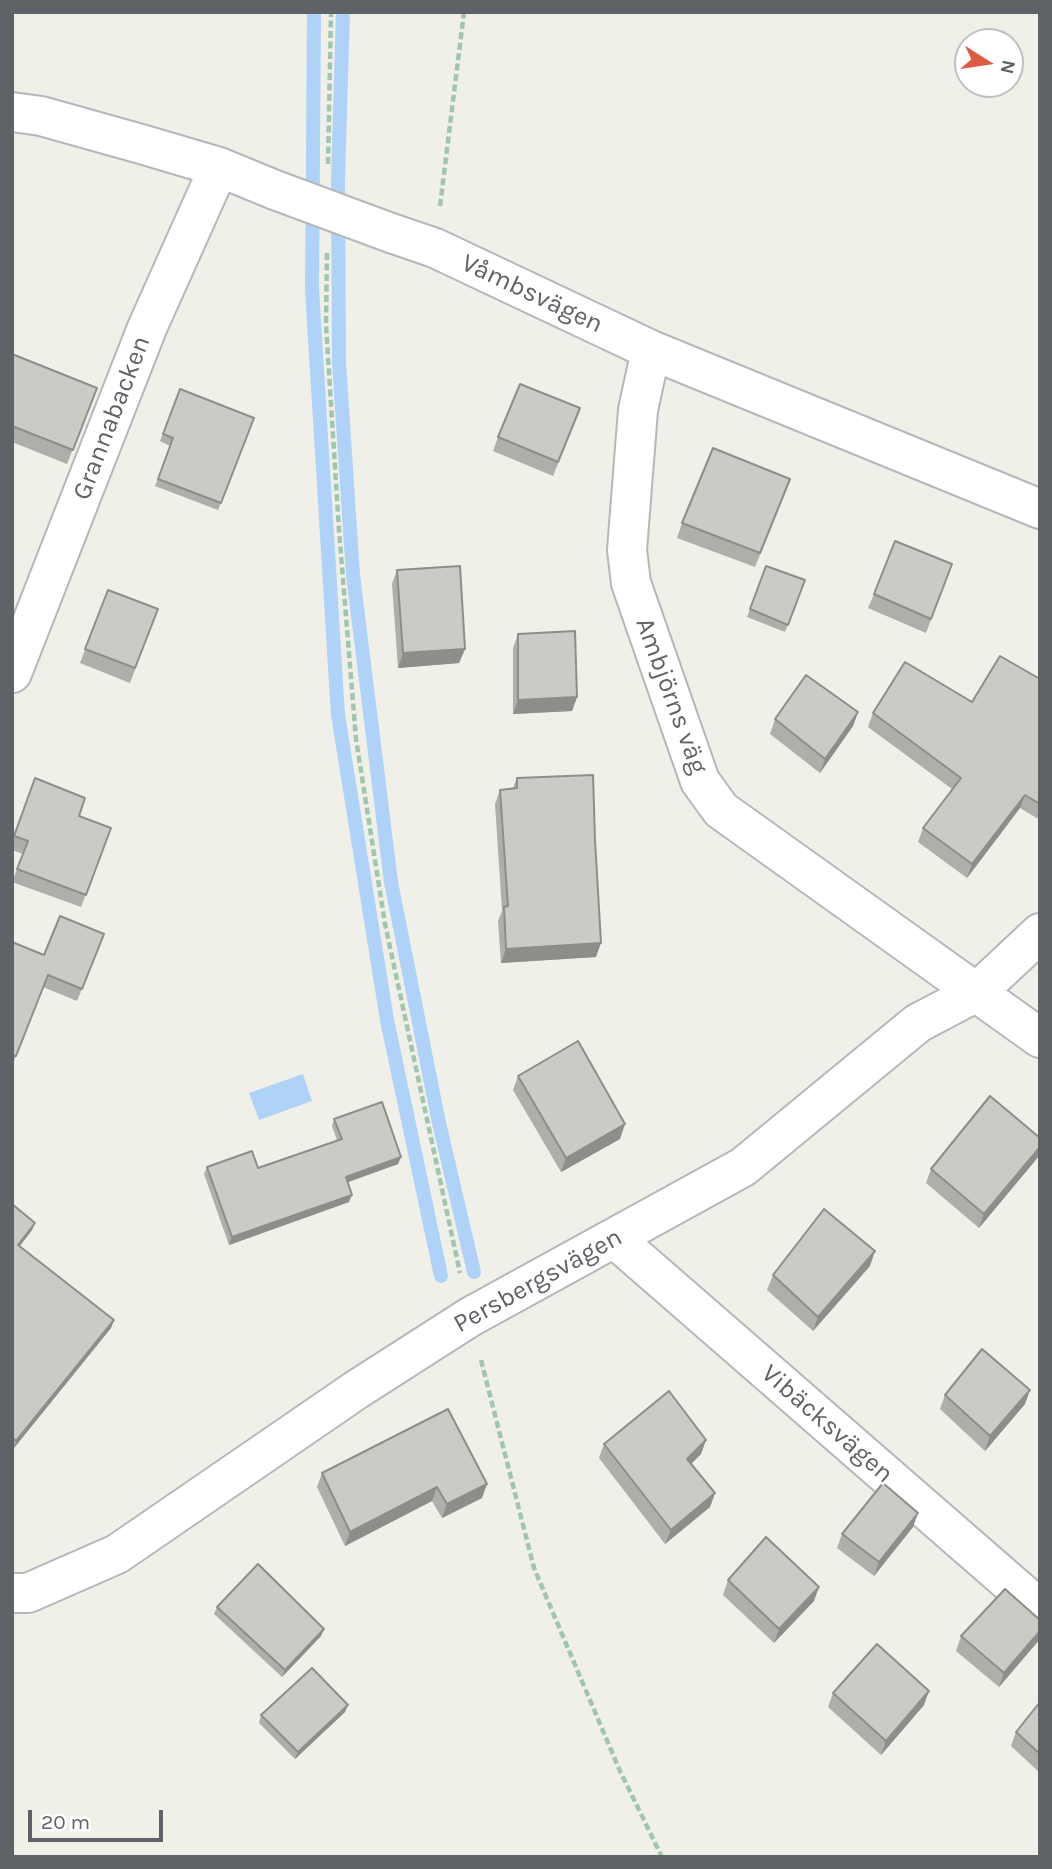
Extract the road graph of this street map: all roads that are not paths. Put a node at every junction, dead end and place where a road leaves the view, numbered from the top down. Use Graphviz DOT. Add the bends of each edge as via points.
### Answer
graph roads {
  1 [pos="12,112"];
  2 [pos="219,167"];
  3 [pos="651,350"];
  4 [pos="1040,509"];
  5 [pos="12,673"];
  6 [pos="1040,933"];
  7 [pos="977,992"];
  8 [pos="1040,1038"];
  9 [pos="615,1238"];
  10 [pos="12,1593"];
  11 [pos="1040,1609"];
  1 -- 2 [label="street, Våmbsvägen" via="41,116"];
  2 -- 3 [label="street, Våmbsvägen, bridge" via="435,248"];
  2 -- 5 [label="street, Grannabacken" via="147,328"];
  3 -- 4 [label="street, Våmbsvägen"];
  3 -- 7 [label="street, Ambjörns väg" via="638,410 627,550 631,583 700,781 721,810"];
  6 -- 7 [label="street, Persbergsvägen"];
  7 -- 8 [label="street, Ambjörns väg"];
  7 -- 9 [label="street, Persbergsvägen" via="918,1024 743,1167"];
  9 -- 10 [label="street, Persbergsvägen" via="470,1317 117,1554 28,1593"];
  9 -- 11 [label="street, Vibäcksvägen"];
}
